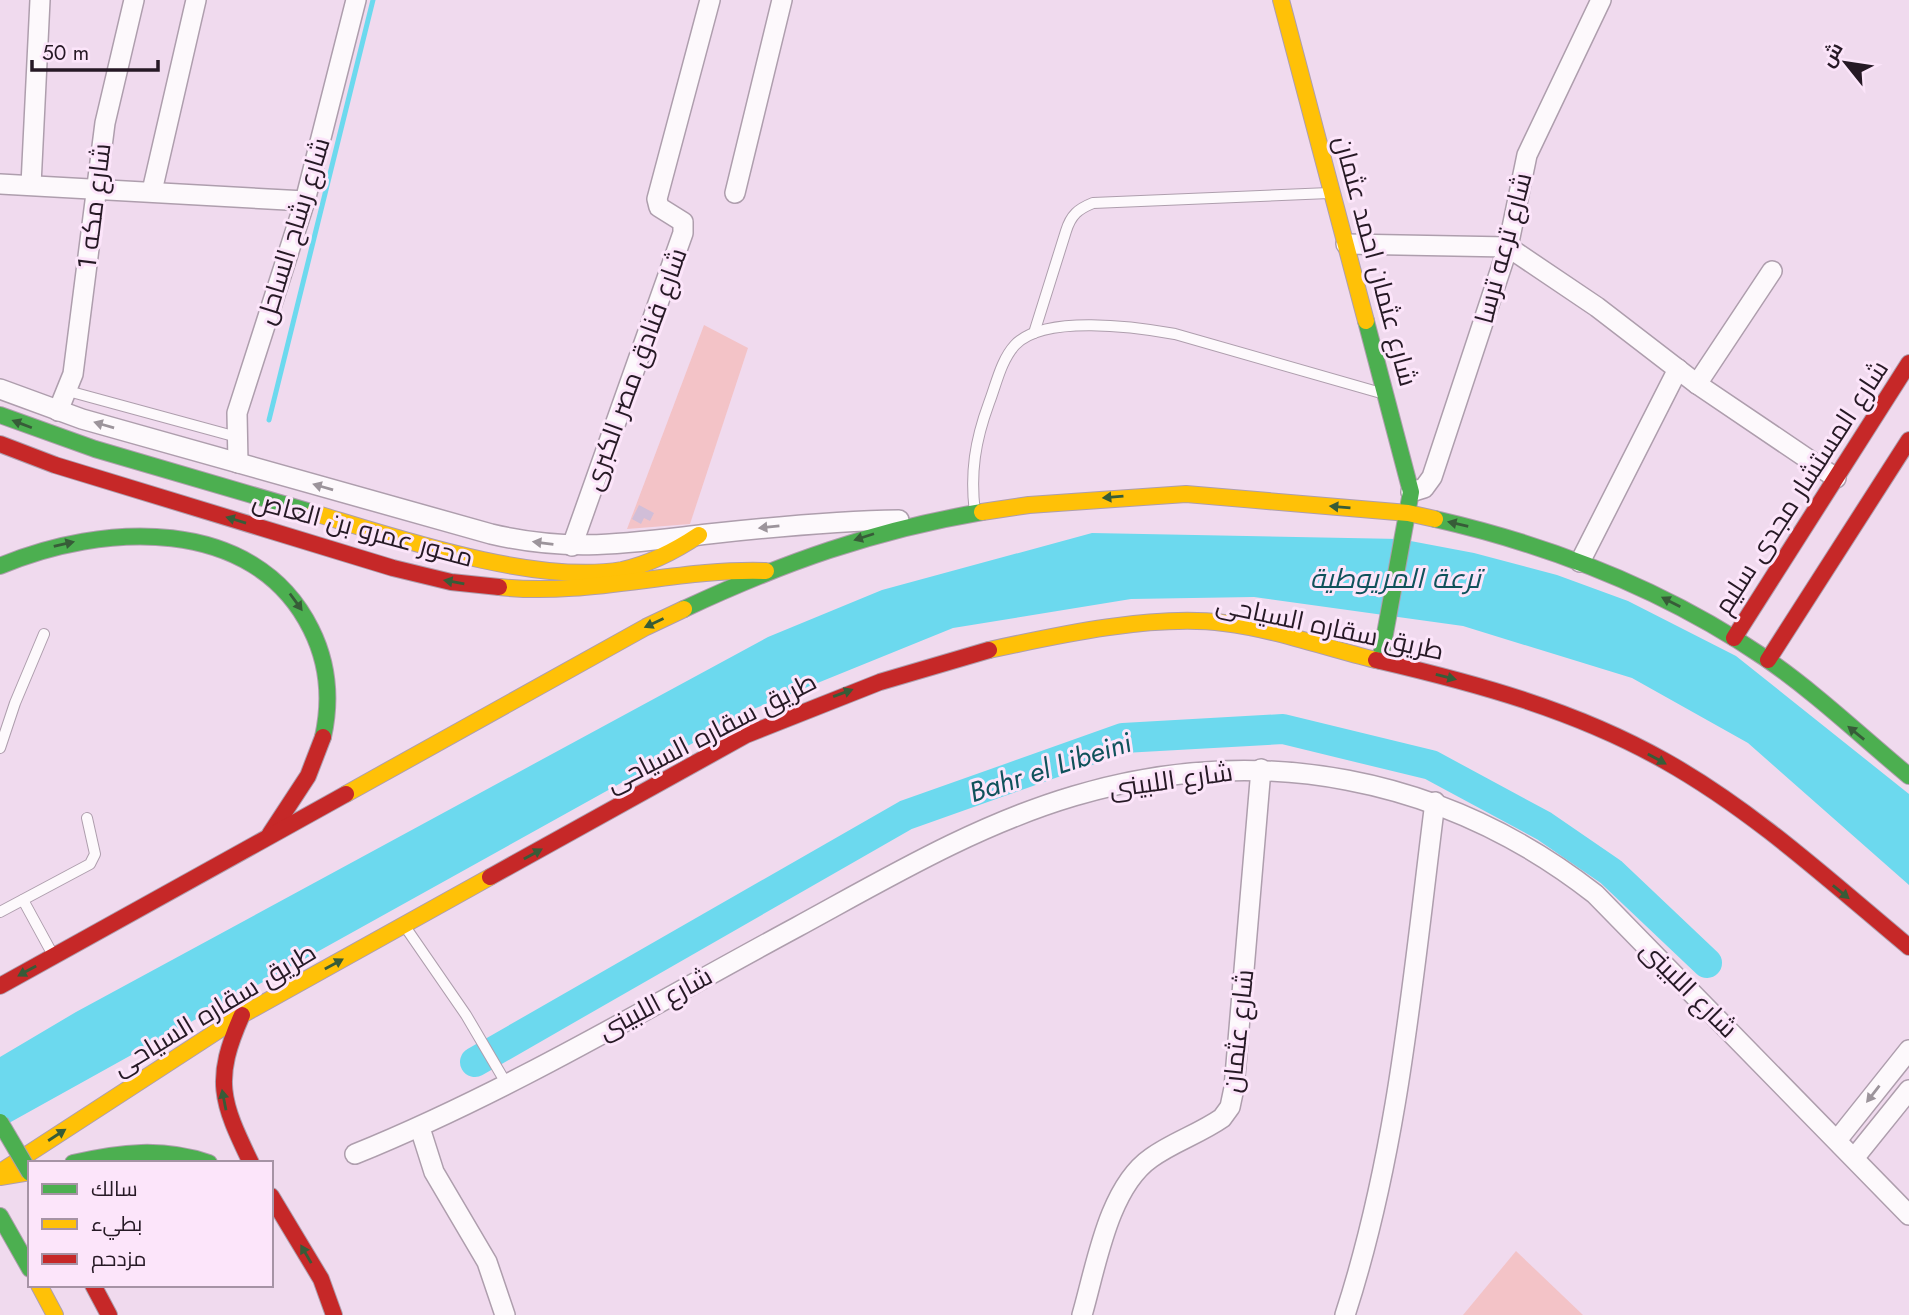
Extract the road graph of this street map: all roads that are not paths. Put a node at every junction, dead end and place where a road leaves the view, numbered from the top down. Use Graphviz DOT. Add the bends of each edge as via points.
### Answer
graph roads {
  1 [pos="40,0"];
  2 [pos="134,0"];
  3 [pos="196,0"];
  4 [pos="356,0"];
  5 [pos="710,0"];
  6 [pos="782,0"];
  7 [pos="1281,0"];
  8 [pos="1601,0"];
  9 [pos="0,184"];
  10 [pos="31,185"];
  11 [pos="96,188"];
  12 [pos="152,191"];
  13 [pos="735,193"];
  14 [pos="1332,193"];
  15 [pos="305,201"];
  16 [pos="1346,244"];
  17 [pos="1508,247"];
  18 [pos="1772,271"];
  19 [pos="1034,333"];
  20 [pos="1909,363"];
  21 [pos="1678,369"];
  22 [pos="1697,384"];
  23 [pos="0,389"];
  24 [pos="68,391"];
  25 [pos="1386,395"];
  26 [pos="58,411"];
  27 [pos="0,415"];
  28 [pos="237,437"];
  29 [pos="1909,440"];
  30 [pos="0,444"];
  31 [pos="237,463"];
  32 [pos="1903,463"];
  33 [pos="1836,478"];
  34 [pos="1412,492"];
  35 [pos="975,513"];
  36 [pos="1408,513"];
  37 [pos="935,520"];
  38 [pos="699,535"];
  39 [pos="572,546"];
  40 [pos="1580,562"];
  41 [pos="0,566"];
  42 [pos="766,571"];
  43 [pos="44,634"];
  44 [pos="1734,638"];
  45 [pos="1768,660"];
  46 [pos="1380,661"];
  47 [pos="0,748"];
  48 [pos="1261,769"];
  49 [pos="1909,776"];
  50 [pos="1434,802"];
  51 [pos="87,818"];
  52 [pos="267,839"];
  53 [pos="23,900"];
  54 [pos="0,912"];
  55 [pos="404,925"];
  56 [pos="1909,947"];
  57 [pos="54,956"];
  58 [pos="0,986"];
  59 [pos="242,1015"];
  60 [pos="1909,1050"];
  61 [pos="503,1077"];
  62 [pos="1909,1090"];
  63 [pos="0,1122"];
  64 [pos="420,1128"];
  65 [pos="1838,1139"];
  66 [pos="355,1154"];
  67 [pos="1855,1157"];
  68 [pos="85,1161"];
  69 [pos="203,1161"];
  70 [pos="250,1161"];
  71 [pos="28,1169"];
  72 [pos="28,1172"];
  73 [pos="0,1175"];
  74 [pos="273,1199"];
  75 [pos="1909,1215"];
  76 [pos="0,1216"];
  77 [pos="28,1265"];
  78 [pos="40,1287"];
  79 [pos="94,1287"];
  80 [pos="55,1315"];
  81 [pos="109,1315"];
  82 [pos="334,1315"];
  83 [pos="505,1315"];
  84 [pos="1082,1315"];
  85 [pos="1345,1315"];
  1 -- 10 [label="street"];
  2 -- 11 [label="street, شارع مكه 1" via="105,123"];
  3 -- 12 [label="street"];
  4 -- 15 [label="street, شارع رشاح الساحل"];
  5 -- 39 [label="street, شارع فنادق مصر الكبرى" via="657,199 659,207 683,222 684,233"];
  6 -- 13 [label="street"];
  7 -- 14 [label="main road, شارع عثمان احمد عثمان"];
  8 -- 17 [label="street, شارع ترعه ترسا" via="1527,155"];
  9 -- 10 [label="street"];
  10 -- 11 [label="street"];
  11 -- 12 [label="street"];
  11 -- 24 [label="street, شارع مكه 1"];
  12 -- 15 [label="street"];
  14 -- 16 [label="main road, شارع عثمان احمد عثمان"];
  14 -- 19 [label="lane" via="1093,203 1080,208 1070,218"];
  15 -- 28 [label="street, شارع رشاح الساحل" via="239,405"];
  16 -- 17 [label="street"];
  16 -- 25 [label="main road, شارع عثمان احمد عثمان"];
  17 -- 21 [label="street"];
  17 -- 34 [label="street, شارع ترعه ترسا" via="1433,477 1424,488"];
  18 -- 22 [label="street"];
  19 -- 25 [label="lane" via="1090,326 1157,331"];
  19 -- 35 [label="lane" via="1021,338 1005,359 979,428 972,469"];
  20 -- 33 [label="main road, شارع المستشار مجدى سليم"];
  21 -- 22 [label="street"];
  21 -- 40 [label="street"];
  22 -- 33 [label="street"];
  23 -- 26 [label="street"];
  24 -- 26 [label="street, شارع مكه 1"];
  24 -- 28 [label="lane"];
  25 -- 34 [label="main road, شارع عثمان احمد عثمان"];
  31 -- 26 [label="street, one-way"];
  38 -- 27 [label="main road, one-way" via="668,555 615,570 488,560 91,447"];
  28 -- 31 [label="street, شارع رشاح الساحل"];
  29 -- 32 [label="main road"];
  42 -- 30 [label="main road, محور عمرو بن العاص, one-way" via="731,570 581,589 451,582 81,473"];
  39 -- 31 [label="street, one-way" via="491,534"];
  32 -- 45 [label="main road"];
  33 -- 44 [label="main road, شارع المستشار مجدى سليم"];
  34 -- 36 [label="main road, شارع عثمان احمد عثمان"];
  36 -- 35 [label="main road, one-way" via="1160,494"];
  35 -- 37 [label="main road"];
  40 -- 36 [label="main road, one-way" via="1489,531"];
  36 -- 46 [label="main road, شارع عثمان احمد عثمان"];
  37 -- 38 [label="street, one-way" via="838,521"];
  37 -- 42 [label="main road, one-way" via="870,535"];
  38 -- 39 [label="street" via="626,545"];
  44 -- 40 [label="main road, one-way" via="1676,604"];
  41 -- 52 [label="main road, one-way" via="68,542 142,536 214,548 260,566 282,583 318,642 328,709 314,763"];
  42 -- 52 [label="main road, one-way" via="646,627"];
  43 -- 47 [label="lane"];
  44 -- 45 [label="main road"];
  49 -- 45 [label="main road, one-way"];
  55 -- 46 [label="main road, طريق سقاره السياحى, one-way" via="746,735 822,701 980,650 1143,625 1223,623"];
  46 -- 56 [label="main road, طريق سقاره السياحى, one-way" via="1550,707 1627,742 1698,781"];
  48 -- 50 [label="street, شارع اللبينى" via="1378,785"];
  48 -- 61 [label="street, شارع اللبينى" via="1133,780 1072,797 950,845"];
  48 -- 84 [label="street, شارع عثمان" via="1230,1107 1222,1118 1148,1159 1130,1178 1112,1213"];
  50 -- 65 [label="street, شارع اللبينى" via="1535,851 1595,894"];
  50 -- 85 [label="street" via="1396,1103 1378,1202"];
  51 -- 53 [label="lane" via="95,854 90,864"];
  52 -- 57 [label="main road"];
  53 -- 54 [label="lane"];
  53 -- 57 [label="lane"];
  59 -- 55 [label="main road, طريق سقاره السياحى, one-way"];
  55 -- 61 [label="lane"];
  57 -- 58 [label="main road, one-way"];
  70 -- 59 [label="main road, one-way" via="227,1114 222,1083 226,1052"];
  73 -- 59 [label="main road, طريق سقاره السياحى, one-way"];
  60 -- 65 [label="street, one-way"];
  61 -- 64 [label="street, شارع اللبينى"];
  62 -- 67 [label="street"];
  63 -- 71 [label="main road, bridge"];
  64 -- 66 [label="street, شارع اللبينى"];
  64 -- 83 [label="street" via="434,1172 487,1262"];
  65 -- 67 [label="street, شارع اللبينى"];
  67 -- 75 [label="street, شارع اللبينى"];
  68 -- 69 [label="main road" via="151,1150"];
  72 -- 73 [label="main road"];
  82 -- 74 [label="main road, one-way" via="320,1279"];
  76 -- 77 [label="main road"];
  78 -- 80 [label="main road"];
  79 -- 81 [label="main road"];
}
